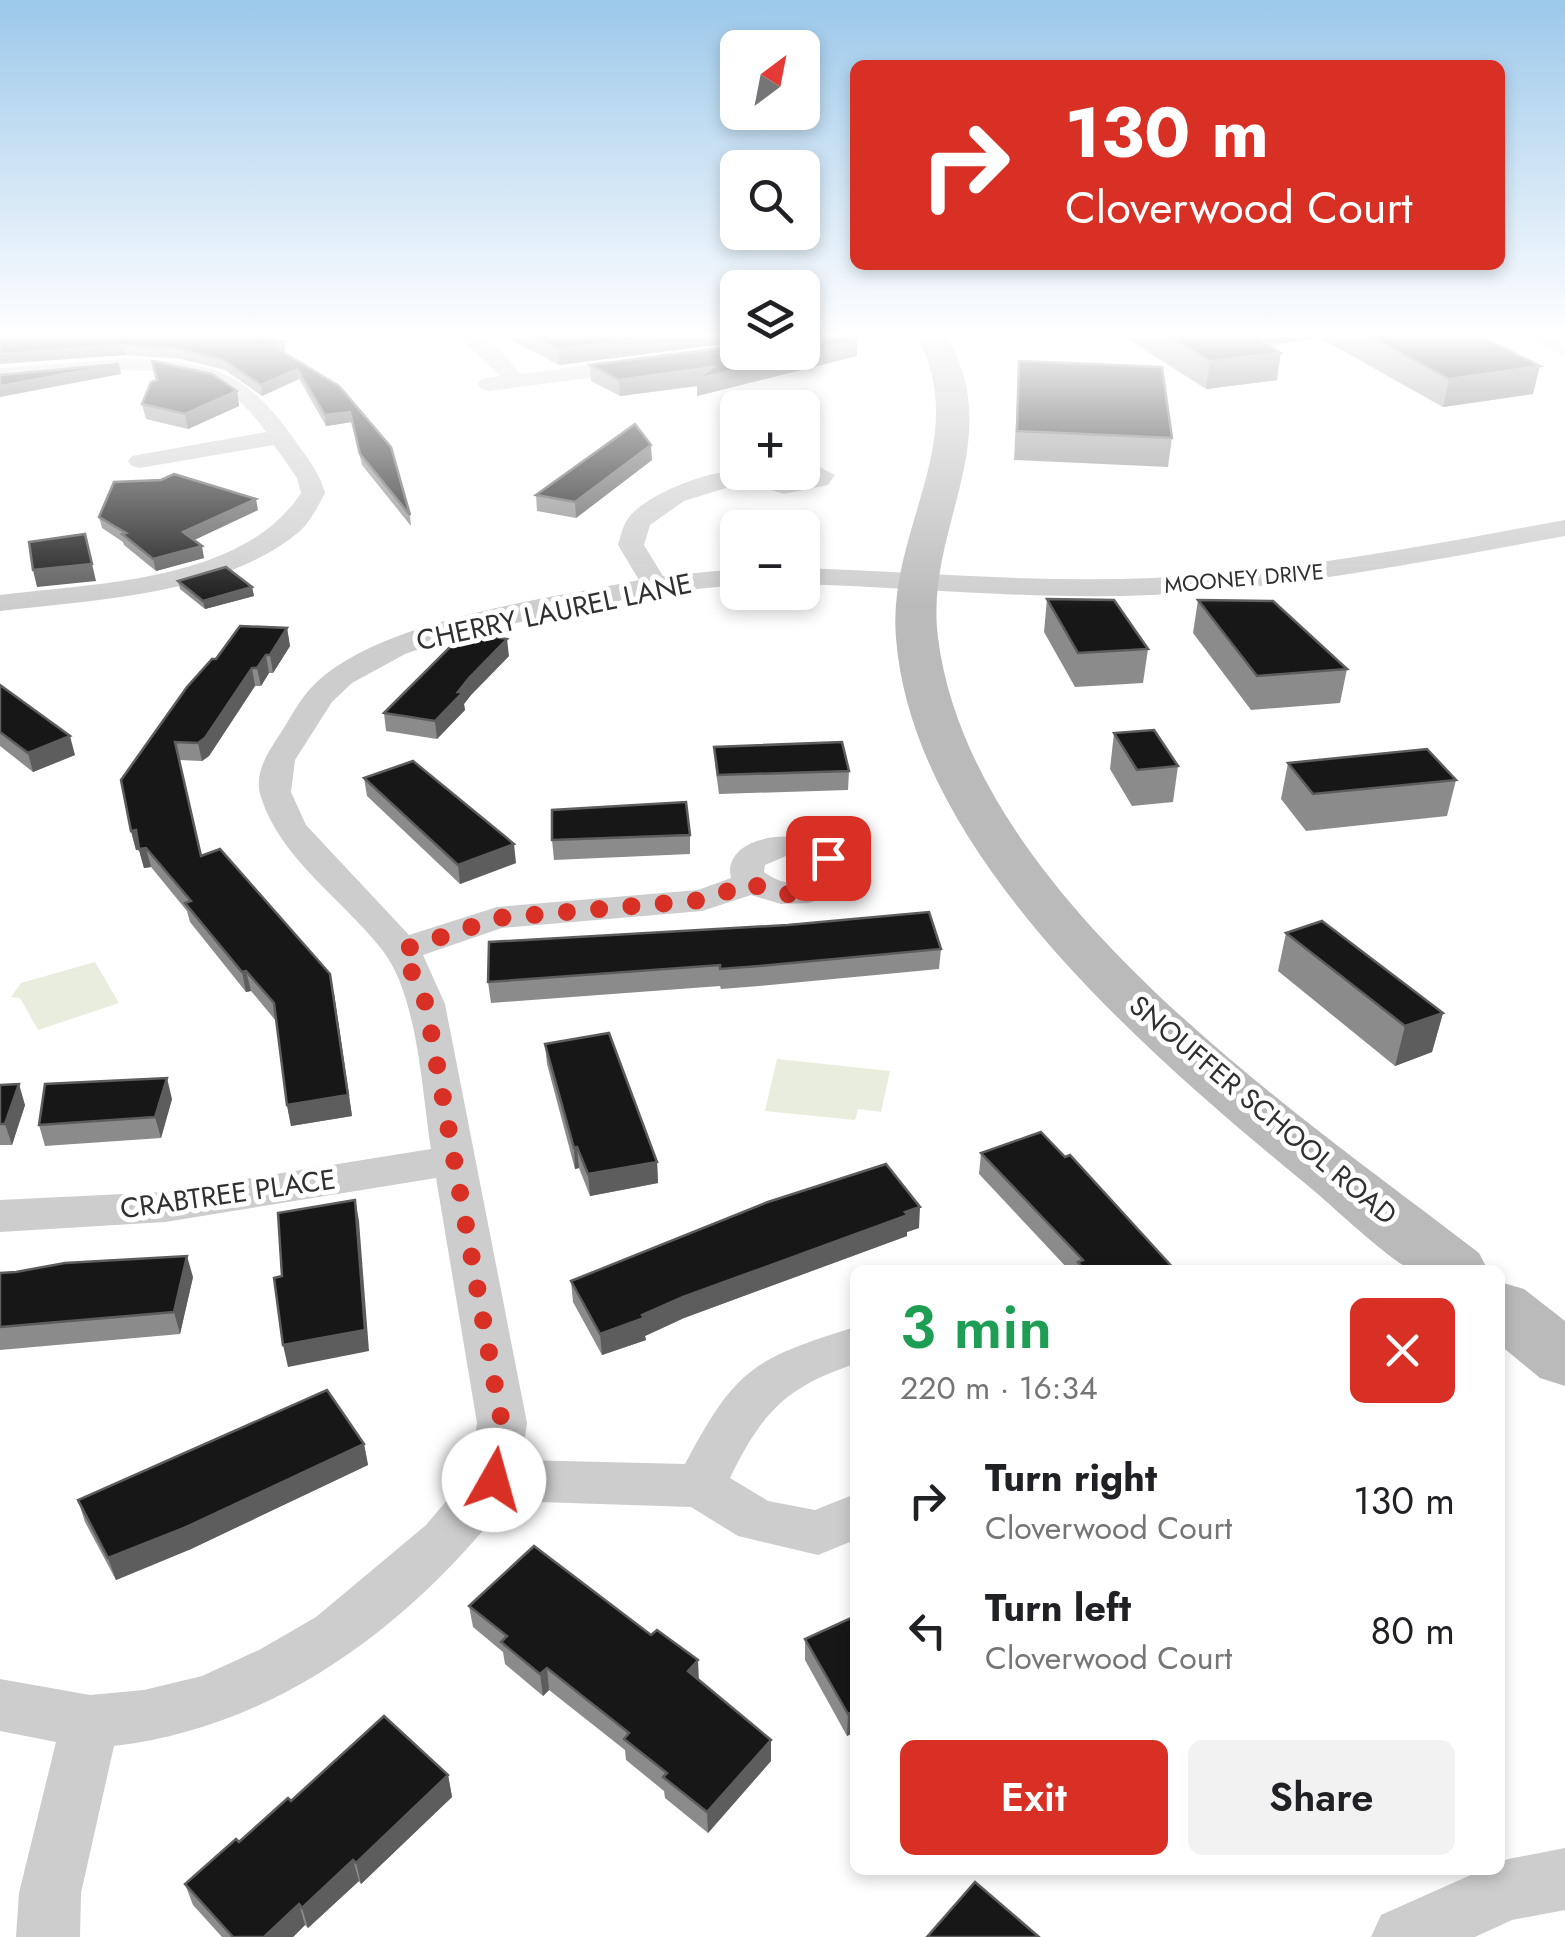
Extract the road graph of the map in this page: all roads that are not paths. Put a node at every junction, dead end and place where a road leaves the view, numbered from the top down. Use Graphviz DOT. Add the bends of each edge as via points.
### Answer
graph roads {
  1 [pos="271,427"];
  2 [pos="953,427"];
  3 [pos="279,437"];
  4 [pos="140,462"];
  5 [pos="720,483"];
  6 [pos="1565,528"];
  7 [pos="820,576"];
  8 [pos="920,578"];
  9 [pos="720,580"];
  10 [pos="655,585"];
  11 [pos="0,603"];
  12 [pos="752,883"];
  13 [pos="402,950"];
  14 [pos="455,1160"];
  15 [pos="0,1216"];
  16 [pos="1449,1265"];
  17 [pos="1505,1310"];
  18 [pos="850,1348"];
  19 [pos="1565,1359"];
  20 [pos="494,1480"];
  21 [pos="700,1486"];
  22 [pos="850,1518"];
  23 [pos="0,1705"];
  24 [pos="90,1722"];
  25 [pos="1565,1878"];
  26 [pos="48,1937"];
  27 [pos="1404,1937"];
  1 -- 3 [label="street"];
  2 -- 8 [label="main road, SNOUFFER SCHOOL ROAD"];
  3 -- 4 [label="street"];
  3 -- 11 [label="street" via="313,493 294,524 271,539 182,574"];
  5 -- 10 [label="street" via="680,494 639,521 631,545"];
  6 -- 8 [label="street, MOONEY DRIVE" via="1348,568 1194,585"];
  7 -- 8 [label="street"];
  8 -- 16 [label="main road, SNOUFFER SCHOOL ROAD" via="917,643 931,707 962,781 1020,872 1157,1024"];
  9 -- 10 [label="street, CHERRY LAUREL LANE"];
  10 -- 13 [label="street, CHERRY LAUREL LANE" via="424,638 355,670 320,696 279,760 275,792 291,830"];
  12 -- 13 [label="street" via="702,900 498,918"];
  13 -- 14 [label="street, CHERRY LAUREL LANE" via="426,1004"];
  14 -- 15 [label="street, CRABTREE PLACE" via="165,1207"];
  14 -- 20 [label="street, CHERRY LAUREL LANE" via="502,1423"];
  17 -- 19 [label="main road"];
  18 -- 21 [label="street" via="783,1371 759,1390"];
  20 -- 21 [label="street"];
  20 -- 24 [label="street" via="445,1541 336,1634 208,1700"];
  21 -- 22 [label="street" via="756,1521 818,1532"];
  23 -- 24 [label="street"];
  24 -- 26 [label="street" via="50,1893"];
  25 -- 27 [label="street" via="1508,1890"];
}
